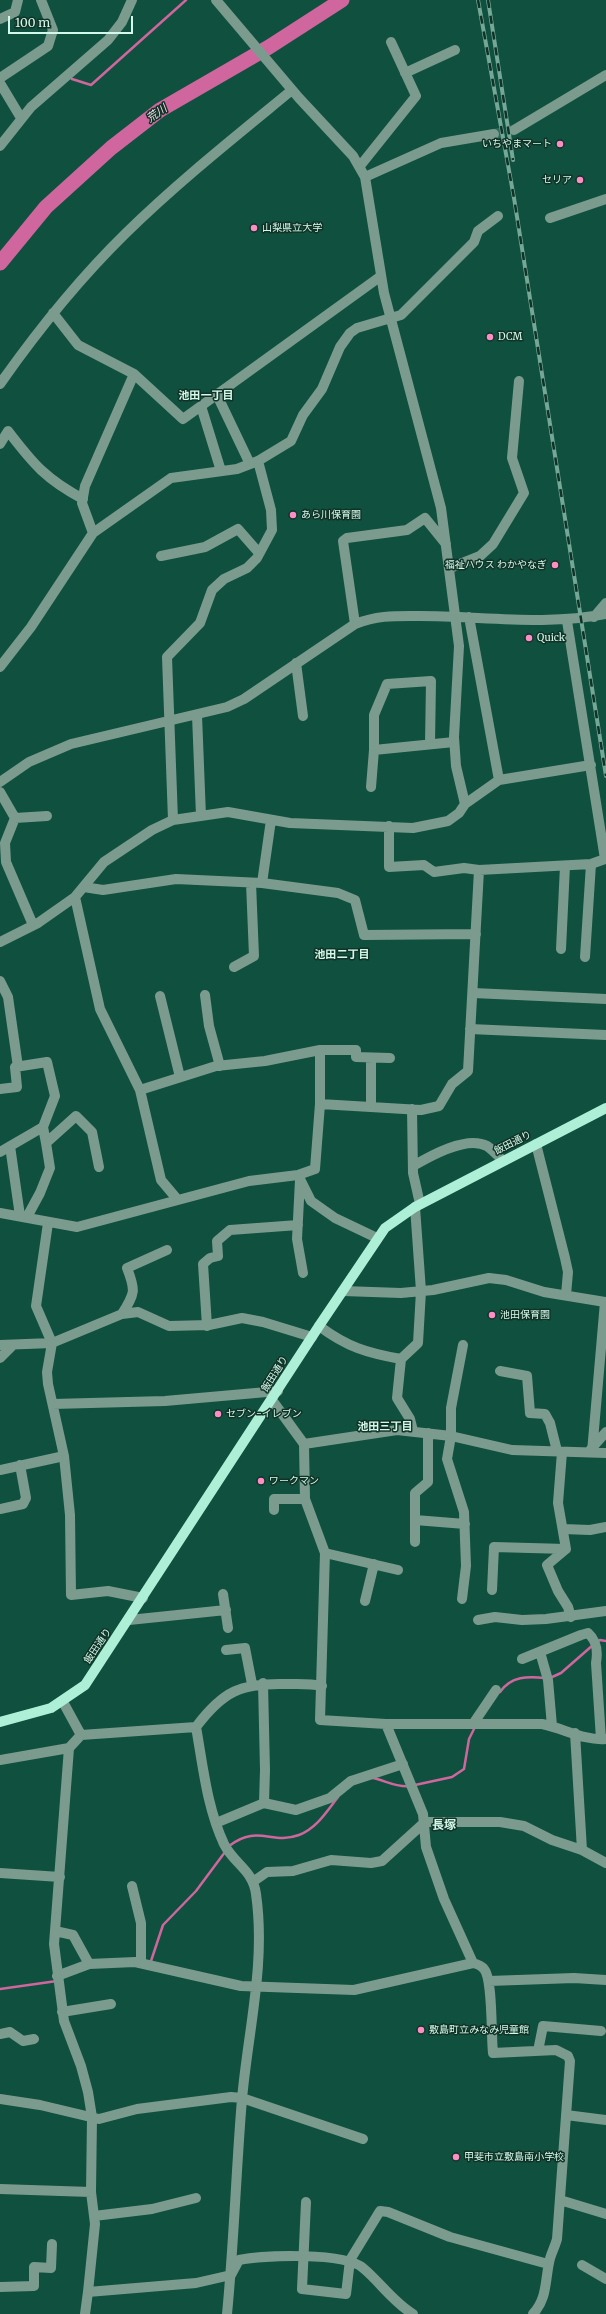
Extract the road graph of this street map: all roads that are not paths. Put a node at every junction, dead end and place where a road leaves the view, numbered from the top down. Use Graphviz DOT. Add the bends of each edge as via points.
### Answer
graph roads {
  1 [pos="18,0"];
  2 [pos="41,0"];
  3 [pos="132,0"];
  4 [pos="216,0"];
  5 [pos="0,19"];
  6 [pos="391,42"];
  7 [pos="456,50"];
  8 [pos="405,73"];
  9 [pos="606,75"];
  10 [pos="0,78"];
  11 [pos="0,83"];
  12 [pos="292,90"];
  13 [pos="22,118"];
  14 [pos="514,130"];
  15 [pos="494,134"];
  16 [pos="0,146"];
  17 [pos="360,166"];
  18 [pos="365,177"];
  19 [pos="606,199"];
  20 [pos="498,216"];
  21 [pos="550,218"];
  22 [pos="381,276"];
  23 [pos="53,313"];
  24 [pos="391,319"];
  25 [pos="134,374"];
  26 [pos="519,381"];
  27 [pos="0,384"];
  28 [pos="217,395"];
  29 [pos="201,406"];
  30 [pos="0,444"];
  31 [pos="254,462"];
  32 [pos="221,471"];
  33 [pos="83,499"];
  34 [pos="93,533"];
  35 [pos="447,546"];
  36 [pos="259,553"];
  37 [pos="161,556"];
  38 [pos="450,568"];
  39 [pos="606,603"];
  40 [pos="606,614"];
  41 [pos="456,616"];
  42 [pos="469,617"];
  43 [pos="594,617"];
  44 [pos="567,621"];
  45 [pos="355,624"];
  46 [pos="296,663"];
  47 [pos="0,667"];
  48 [pos="197,715"];
  49 [pos="303,716"];
  50 [pos="168,722"];
  51 [pos="454,742"];
  52 [pos="430,744"];
  53 [pos="374,750"];
  54 [pos="591,765"];
  55 [pos="499,780"];
  56 [pos="0,782"];
  57 [pos="371,787"];
  58 [pos="0,792"];
  59 [pos="465,804"];
  60 [pos="47,816"];
  61 [pos="201,816"];
  62 [pos="15,818"];
  63 [pos="173,820"];
  64 [pos="271,820"];
  65 [pos="389,826"];
  66 [pos="591,864"];
  67 [pos="565,866"];
  68 [pos="479,870"];
  69 [pos="251,883"];
  70 [pos="262,883"];
  71 [pos="84,887"];
  72 [pos="75,897"];
  73 [pos="33,925"];
  74 [pos="476,934"];
  75 [pos="0,942"];
  76 [pos="561,949"];
  77 [pos="585,957"];
  78 [pos="234,967"];
  79 [pos="0,981"];
  80 [pos="473,993"];
  81 [pos="205,995"];
  82 [pos="160,996"];
  83 [pos="606,999"];
  84 [pos="470,1029"];
  85 [pos="606,1035"];
  86 [pos="320,1050"];
  87 [pos="371,1058"];
  88 [pos="390,1058"];
  89 [pos="220,1066"];
  90 [pos="18,1067"];
  91 [pos="180,1077"];
  92 [pos="0,1090"];
  93 [pos="140,1090"];
  94 [pos="320,1104"];
  95 [pos="371,1106"];
  96 [pos="606,1108"];
  97 [pos="412,1109"];
  98 [pos="44,1127"];
  99 [pos="46,1143"];
  100 [pos="536,1144"];
  101 [pos="10,1146"];
  102 [pos="0,1152"];
  103 [pos="502,1162"];
  104 [pos="413,1166"];
  105 [pos="99,1168"];
  106 [pos="299,1177"];
  107 [pos="178,1199"];
  108 [pos="417,1206"];
  109 [pos="0,1213"];
  110 [pos="23,1217"];
  111 [pos="48,1223"];
  112 [pos="298,1225"];
  113 [pos="377,1238"];
  114 [pos="167,1250"];
  115 [pos="303,1273"];
  116 [pos="343,1291"];
  117 [pos="421,1291"];
  118 [pos="566,1295"];
  119 [pos="605,1302"];
  120 [pos="122,1314"];
  121 [pos="604,1324"];
  122 [pos="207,1326"];
  123 [pos="319,1326"];
  124 [pos="312,1337"];
  125 [pos="52,1343"];
  126 [pos="0,1345"];
  127 [pos="13,1345"];
  128 [pos="462,1345"];
  129 [pos="0,1358"];
  130 [pos="401,1359"];
  131 [pos="500,1371"];
  132 [pos="278,1391"];
  133 [pos="272,1400"];
  134 [pos="53,1404"];
  135 [pos="413,1431"];
  136 [pos="606,1432"];
  137 [pos="428,1433"];
  138 [pos="451,1436"];
  139 [pos="304,1444"];
  140 [pos="592,1450"];
  141 [pos="560,1452"];
  142 [pos="606,1453"];
  143 [pos="64,1456"];
  144 [pos="20,1465"];
  145 [pos="0,1470"];
  146 [pos="305,1499"];
  147 [pos="0,1509"];
  148 [pos="274,1510"];
  149 [pos="415,1520"];
  150 [pos="465,1524"];
  151 [pos="606,1527"];
  152 [pos="563,1529"];
  153 [pos="415,1542"];
  154 [pos="566,1549"];
  155 [pos="325,1553"];
  156 [pos="374,1564"];
  157 [pos="398,1570"];
  158 [pos="492,1590"];
  159 [pos="223,1594"];
  160 [pos="143,1598"];
  161 [pos="462,1600"];
  162 [pos="365,1601"];
  163 [pos="226,1610"];
  164 [pos="606,1611"];
  165 [pos="571,1617"];
  166 [pos="129,1620"];
  167 [pos="478,1620"];
  168 [pos="228,1628"];
  169 [pos="226,1650"];
  170 [pos="540,1652"];
  171 [pos="522,1659"];
  172 [pos="263,1683"];
  173 [pos="252,1684"];
  174 [pos="322,1686"];
  175 [pos="496,1690"];
  176 [pos="63,1702"];
  177 [pos="0,1722"];
  178 [pos="386,1724"];
  179 [pos="474,1724"];
  180 [pos="552,1726"];
  181 [pos="196,1727"];
  182 [pos="575,1733"];
  183 [pos="81,1735"];
  184 [pos="603,1739"];
  185 [pos="69,1748"];
  186 [pos="0,1760"];
  187 [pos="403,1764"];
  188 [pos="264,1803"];
  189 [pos="425,1822"];
  190 [pos="216,1823"];
  191 [pos="582,1850"];
  192 [pos="606,1863"];
  193 [pos="0,1872"];
  194 [pos="60,1877"];
  195 [pos="254,1881"];
  196 [pos="132,1886"];
  197 [pos="55,1931"];
  198 [pos="141,1963"];
  199 [pos="473,1963"];
  200 [pos="89,1964"];
  201 [pos="57,1976"];
  202 [pos="606,1980"];
  203 [pos="489,1982"];
  204 [pos="256,1986"];
  205 [pos="111,2004"];
  206 [pos="62,2012"];
  207 [pos="601,2031"];
  208 [pos="0,2034"];
  209 [pos="34,2039"];
  210 [pos="538,2051"];
  211 [pos="242,2098"];
  212 [pos="0,2099"];
  213 [pos="566,2115"];
  214 [pos="92,2117"];
  215 [pos="606,2120"];
  216 [pos="363,2139"];
  217 [pos="0,2189"];
  218 [pos="91,2192"];
  219 [pos="196,2198"];
  220 [pos="560,2200"];
  221 [pos="306,2202"];
  222 [pos="606,2214"];
  223 [pos="94,2216"];
  224 [pos="52,2244"];
  225 [pos="304,2257"];
  226 [pos="350,2260"];
  227 [pos="548,2264"];
  228 [pos="582,2265"];
  229 [pos="231,2275"];
  230 [pos="606,2279"];
  231 [pos="0,2287"];
  232 [pos="88,2292"];
  233 [pos="85,2314"];
  234 [pos="228,2314"];
  235 [pos="413,2314"];
  236 [pos="533,2314"];
  1 -- 5 [label="street" via="15,12"];
  2 -- 10 [label="street" via="54,30 48,46"];
  3 -- 13 [label="street" via="122,22 108,40 31,107"];
  4 -- 12 [label="street"];
  6 -- 8 [label="street"];
  7 -- 8 [label="street"];
  8 -- 17 [label="street" via="416,96"];
  9 -- 14 [label="street"];
  11 -- 13 [label="street"];
  12 -- 17 [label="street"];
  12 -- 23 [label="street" via="191,174 126,233"];
  13 -- 16 [label="street"];
  15 -- 18 [label="street" via="441,143"];
  17 -- 18 [label="street"];
  18 -- 22 [label="street"];
  19 -- 21 [label="street"];
  20 -- 24 [label="street" via="478,231 474,242 417,301 401,315"];
  22 -- 24 [label="street"];
  22 -- 28 [label="street"];
  23 -- 25 [label="street" via="78,345"];
  23 -- 27 [label="street"];
  24 -- 31 [label="street" via="357,328 350,333 340,347 322,389 303,415 291,441"];
  24 -- 35 [label="street" via="441,508"];
  25 -- 29 [label="street" via="183,419"];
  25 -- 33 [label="street" via="86,486"];
  26 -- 38 [label="street" via="512,458 524,493 493,544 480,556"];
  28 -- 29 [label="street"];
  28 -- 31 [label="street"];
  29 -- 32 [label="street"];
  30 -- 33 [label="street" via="8,432 35,467"];
  31 -- 32 [label="street" via="237,469"];
  31 -- 36 [label="street" via="271,510 272,530"];
  32 -- 34 [label="street" via="171,478"];
  33 -- 34 [label="street" via="82,503"];
  34 -- 47 [label="street"];
  35 -- 38 [label="street"];
  35 -- 45 [label="street" via="425,518 407,530 347,538 344,541"];
  36 -- 37 [label="street" via="238,529 205,547"];
  36 -- 50 [label="street" via="246,568 224,579 212,590 200,624 166,657"];
  38 -- 41 [label="street"];
  39 -- 43 [label="street"];
  40 -- 43 [label="street"];
  41 -- 42 [label="street"];
  41 -- 45 [label="street" via="380,616"];
  41 -- 51 [label="street" via="459,646"];
  42 -- 44 [label="street"];
  42 -- 55 [label="street"];
  43 -- 44 [label="street"];
  44 -- 54 [label="street"];
  45 -- 46 [label="street"];
  46 -- 48 [label="street" via="244,699 227,707"];
  46 -- 49 [label="street"];
  48 -- 50 [label="street"];
  48 -- 61 [label="street"];
  50 -- 56 [label="street" via="71,744 29,762"];
  50 -- 63 [label="street"];
  51 -- 52 [label="street"];
  51 -- 59 [label="street" via="456,766"];
  52 -- 53 [label="street"];
  52 -- 53 [label="street" via="431,681 387,684 374,715"];
  53 -- 57 [label="street"];
  54 -- 55 [label="street"];
  54 -- 66 [label="street" via="605,859"];
  55 -- 59 [label="street"];
  58 -- 62 [label="street"];
  59 -- 65 [label="street" via="459,813 448,821 413,828"];
  60 -- 62 [label="street"];
  61 -- 63 [label="street"];
  61 -- 64 [label="street" via="228,812"];
  62 -- 73 [label="street" via="5,844 6,862"];
  63 -- 71 [label="street" via="152,830 104,862"];
  64 -- 65 [label="street" via="330,826"];
  64 -- 70 [label="street"];
  65 -- 68 [label="street" via="389,867 424,865 434,872 464,868"];
  66 -- 67 [label="street"];
  66 -- 77 [label="street"];
  67 -- 68 [label="street"];
  67 -- 76 [label="street"];
  68 -- 74 [label="street"];
  69 -- 70 [label="street"];
  69 -- 71 [label="street" via="176,879 103,890"];
  69 -- 78 [label="street" via="254,956"];
  70 -- 74 [label="street" via="338,892 355,900 364,935"];
  71 -- 72 [label="street"];
  72 -- 73 [label="street"];
  72 -- 93 [label="street" via="100,1009"];
  73 -- 75 [label="street"];
  74 -- 80 [label="street"];
  79 -- 90 [label="street" via="8,997"];
  80 -- 83 [label="street"];
  80 -- 84 [label="street"];
  81 -- 89 [label="street" via="209,1026"];
  82 -- 91 [label="street"];
  84 -- 85 [label="street"];
  84 -- 97 [label="street" via="468,1071 452,1084 439,1106"];
  86 -- 87 [label="street" via="356,1050 356,1058"];
  86 -- 89 [label="street" via="265,1061"];
  86 -- 94 [label="street"];
  87 -- 88 [label="street"];
  87 -- 95 [label="street"];
  89 -- 91 [label="street"];
  90 -- 92 [label="street" via="15,1067 17,1087"];
  90 -- 98 [label="street" via="47,1062 55,1096"];
  91 -- 93 [label="street"];
  93 -- 107 [label="street" via="161,1180"];
  94 -- 95 [label="street"];
  94 -- 106 [label="street" via="315,1169"];
  95 -- 97 [label="street"];
  96 -- 100 [label="main road, 飯田通り"];
  97 -- 104 [label="street"];
  98 -- 99 [label="street"];
  98 -- 101 [label="street"];
  99 -- 105 [label="street" via="76,1116 92,1132"];
  99 -- 110 [label="street" via="50,1168 40,1193"];
  100 -- 103 [label="main road, 飯田通り"];
  100 -- 118 [label="street" via="568,1272"];
  101 -- 102 [label="street"];
  101 -- 110 [label="street"];
  103 -- 104 [label="street" via="485,1145 476,1144 446,1149"];
  103 -- 108 [label="main road, 飯田通り"];
  104 -- 108 [label="street"];
  106 -- 107 [label="street" via="249,1181"];
  106 -- 112 [label="street"];
  106 -- 113 [label="street" via="311,1201 335,1218"];
  107 -- 111 [label="street" via="76,1227"];
  108 -- 113 [label="main road, 飯田通り" via="397,1218"];
  108 -- 117 [label="street"];
  109 -- 110 [label="street"];
  110 -- 111 [label="street"];
  111 -- 125 [label="street" via="36,1306"];
  112 -- 115 [label="street" via="297,1239"];
  112 -- 122 [label="street" via="230,1230 217,1241 218,1256 203,1264"];
  113 -- 116 [label="main road, 飯田通り"];
  114 -- 120 [label="street" via="127,1268 135,1287 134,1295"];
  116 -- 117 [label="street"];
  116 -- 123 [label="main road, 飯田通り"];
  117 -- 118 [label="street" via="489,1278"];
  117 -- 130 [label="street" via="418,1343"];
  118 -- 119 [label="street"];
  119 -- 121 [label="street"];
  120 -- 122 [label="street" via="138,1312 169,1326"];
  120 -- 125 [label="street"];
  121 -- 140 [label="street"];
  122 -- 124 [label="street" via="242,1318"];
  123 -- 124 [label="main road, 飯田通り"];
  123 -- 130 [label="street" via="340,1342 373,1354"];
  124 -- 132 [label="main road, 飯田通り"];
  125 -- 127 [label="street"];
  125 -- 134 [label="street" via="47,1372"];
  126 -- 127 [label="street"];
  127 -- 129 [label="street"];
  128 -- 138 [label="street" via="451,1408"];
  130 -- 135 [label="street" via="397,1398 410,1419"];
  131 -- 141 [label="street" via="527,1376 530,1413 545,1414"];
  132 -- 133 [label="main road, 飯田通り"];
  132 -- 134 [label="street" via="165,1401"];
  133 -- 139 [label="street"];
  133 -- 160 [label="main road, 飯田通り"];
  134 -- 143 [label="street"];
  135 -- 137 [label="street"];
  135 -- 139 [label="street" via="397,1430 353,1435"];
  136 -- 140 [label="street"];
  137 -- 138 [label="street"];
  137 -- 149 [label="street" via="428,1482 415,1492"];
  138 -- 141 [label="street" via="512,1450"];
  138 -- 150 [label="street" via="447,1459 453,1483 462,1500"];
  139 -- 146 [label="street"];
  140 -- 141 [label="street"];
  140 -- 142 [label="street"];
  141 -- 152 [label="street" via="558,1503"];
  143 -- 144 [label="street"];
  143 -- 160 [label="street" via="70,1515 71,1594 108,1591"];
  144 -- 145 [label="street"];
  144 -- 147 [label="street" via="26,1498 23,1504"];
  146 -- 148 [label="street" via="274,1499"];
  146 -- 155 [label="street"];
  149 -- 150 [label="street"];
  149 -- 153 [label="street"];
  150 -- 161 [label="street" via="466,1566"];
  151 -- 152 [label="street" via="590,1530"];
  152 -- 154 [label="street"];
  154 -- 158 [label="street" via="494,1547"];
  154 -- 165 [label="street" via="547,1565"];
  155 -- 156 [label="street"];
  155 -- 174 [label="street"];
  156 -- 157 [label="street"];
  156 -- 162 [label="street"];
  159 -- 163 [label="street"];
  160 -- 166 [label="main road, 飯田通り"];
  163 -- 166 [label="street"];
  163 -- 168 [label="street"];
  164 -- 165 [label="street"];
  165 -- 167 [label="street" via="522,1620 495,1617"];
  166 -- 176 [label="main road, 飯田通り" via="85,1685"];
  169 -- 173 [label="street" via="245,1648"];
  170 -- 171 [label="street"];
  170 -- 180 [label="street" via="548,1680"];
  170 -- 184 [label="street" via="588,1633 596,1642"];
  172 -- 173 [label="street"];
  172 -- 174 [label="street"];
  172 -- 188 [label="street"];
  173 -- 181 [label="street" via="213,1705"];
  174 -- 178 [label="street" via="320,1720"];
  175 -- 179 [label="street"];
  176 -- 177 [label="main road, 飯田通り" via="37,1713"];
  176 -- 183 [label="street"];
  178 -- 179 [label="street"];
  178 -- 187 [label="street"];
  179 -- 180 [label="street"];
  180 -- 182 [label="street"];
  181 -- 183 [label="street"];
  181 -- 190 [label="street" via="205,1782"];
  182 -- 184 [label="street" via="586,1738"];
  182 -- 191 [label="street"];
  183 -- 185 [label="street"];
  185 -- 186 [label="street"];
  185 -- 194 [label="street"];
  187 -- 188 [label="street" via="351,1781 330,1798 296,1810"];
  187 -- 189 [label="street"];
  188 -- 190 [label="street"];
  189 -- 191 [label="street" via="500,1822 524,1826 552,1840"];
  189 -- 195 [label="street" via="382,1861 371,1863 331,1860 293,1871 267,1872"];
  189 -- 199 [label="street" via="426,1848 444,1899"];
  190 -- 195 [label="street" via="225,1846"];
  191 -- 192 [label="street"];
  193 -- 194 [label="street"];
  194 -- 197 [label="street"];
  195 -- 204 [label="street" via="260,1956"];
  196 -- 198 [label="street" via="141,1923"];
  197 -- 200 [label="street" via="73,1935"];
  197 -- 201 [label="street"];
  198 -- 200 [label="street"];
  198 -- 204 [label="street" via="241,1986"];
  199 -- 203 [label="street" via="485,1970"];
  199 -- 204 [label="street" via="354,1990"];
  200 -- 201 [label="street"];
  201 -- 206 [label="street"];
  202 -- 203 [label="street" via="574,1978"];
  203 -- 210 [label="street" via="492,2052"];
  204 -- 211 [label="street"];
  205 -- 206 [label="street"];
  206 -- 214 [label="street" via="81,2066"];
  207 -- 210 [label="street" via="543,2026"];
  208 -- 209 [label="street" via="10,2032 23,2041"];
  210 -- 213 [label="street" via="556,2050 568,2056 570,2061"];
  211 -- 214 [label="street" via="231,2097 137,2109 99,2119"];
  211 -- 216 [label="street"];
  211 -- 229 [label="street"];
  212 -- 214 [label="street"];
  213 -- 215 [label="street"];
  213 -- 220 [label="street"];
  214 -- 218 [label="street"];
  217 -- 218 [label="street"];
  218 -- 223 [label="street"];
  219 -- 223 [label="street" via="152,2209"];
  220 -- 222 [label="street"];
  220 -- 227 [label="street" via="557,2239"];
  221 -- 225 [label="street"];
  223 -- 232 [label="street"];
  224 -- 231 [label="street" via="51,2268 34,2267 34,2286"];
  225 -- 226 [label="street"];
  225 -- 226 [label="street" via="302,2289 346,2294"];
  225 -- 229 [label="street" via="258,2256 239,2260"];
  226 -- 227 [label="street" via="380,2211 450,2237"];
  226 -- 235 [label="street" via="362,2267 397,2302"];
  227 -- 236 [label="street" via="546,2288 540,2306"];
  228 -- 230 [label="street"];
  229 -- 232 [label="street" via="196,2283"];
  229 -- 234 [label="street"];
  232 -- 233 [label="street"];
}
